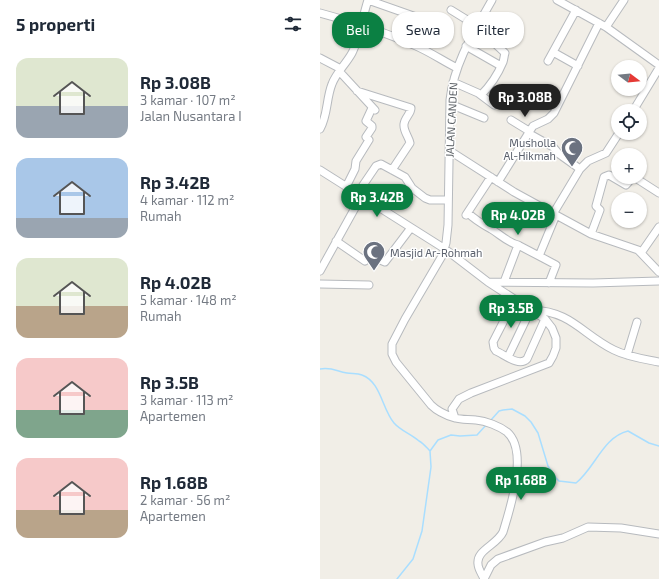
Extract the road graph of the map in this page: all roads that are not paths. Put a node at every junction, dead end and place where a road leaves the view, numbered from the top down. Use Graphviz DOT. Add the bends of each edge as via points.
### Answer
graph roads {
  1 [pos="368,0"];
  2 [pos="492,0"];
  3 [pos="557,0"];
  4 [pos="624,0"];
  5 [pos="451,10"];
  6 [pos="576,10"];
  7 [pos="364,12"];
  8 [pos="402,12"];
  9 [pos="485,12"];
  10 [pos="320,13"];
  11 [pos="332,16"];
  12 [pos="462,18"];
  13 [pos="603,25"];
  14 [pos="384,33"];
  15 [pos="354,48"];
  16 [pos="465,48"];
  17 [pos="469,48"];
  18 [pos="500,48"];
  19 [pos="552,52"];
  20 [pos="320,58"];
  21 [pos="548,61"];
  22 [pos="500,66"];
  23 [pos="578,66"];
  24 [pos="659,67"];
  25 [pos="457,68"];
  26 [pos="340,70"];
  27 [pos="453,82"];
  28 [pos="357,91"];
  29 [pos="481,95"];
  30 [pos="450,104"];
  31 [pos="637,104"];
  32 [pos="494,105"];
  33 [pos="484,118"];
  34 [pos="511,120"];
  35 [pos="320,129"];
  36 [pos="528,132"];
  37 [pos="615,140"];
  38 [pos="450,151"];
  39 [pos="580,169"];
  40 [pos="392,170"];
  41 [pos="321,173"];
  42 [pos="611,176"];
  43 [pos="491,177"];
  44 [pos="498,182"];
  45 [pos="644,184"];
  46 [pos="346,187"];
  47 [pos="659,193"];
  48 [pos="359,195"];
  49 [pos="448,200"];
  50 [pos="554,214"];
  51 [pos="410,228"];
  52 [pos="659,228"];
  53 [pos="591,234"];
  54 [pos="336,241"];
  55 [pos="518,245"];
  56 [pos="445,250"];
  57 [pos="641,253"];
  58 [pos="539,256"];
  59 [pos="320,271"];
  60 [pos="659,272"];
  61 [pos="659,281"];
  62 [pos="488,282"];
  63 [pos="504,282"];
  64 [pos="549,283"];
  65 [pos="320,284"];
  66 [pos="369,285"];
  67 [pos="515,299"];
  68 [pos="531,310"];
  69 [pos="544,319"];
  70 [pos="637,322"];
  71 [pos="627,355"];
  72 [pos="508,357"];
  73 [pos="659,362"];
  74 [pos="455,418"];
  75 [pos="659,534"];
  76 [pos="484,579"];
  1 -- 7 [label="street"];
  1 -- 8 [label="street"];
  2 -- 9 [label="street, JALAN CANDEN"];
  3 -- 6 [label="street"];
  4 -- 13 [label="street"];
  5 -- 12 [label="street"];
  6 -- 13 [label="street"];
  6 -- 19 [label="street"];
  10 -- 11 [label="street"];
  13 -- 23 [label="street"];
  13 -- 24 [label="street"];
  14 -- 25 [label="street" via="418,46"];
  15 -- 26 [label="street"];
  16 -- 25 [label="street, JALAN CANDEN"];
  17 -- 22 [label="street"];
  18 -- 22 [label="street" via="505,53"];
  19 -- 21 [label="street"];
  19 -- 23 [label="street"];
  20 -- 26 [label="street"];
  22 -- 29 [label="street"];
  23 -- 36 [label="street" via="551,117 537,123"];
  24 -- 31 [label="street"];
  25 -- 27 [label="street, JALAN CANDEN"];
  26 -- 28 [label="street"];
  26 -- 35 [label="street" via="331,86"];
  27 -- 29 [label="street"];
  27 -- 30 [label="street, JALAN CANDEN"];
  28 -- 40 [label="street" via="411,108 404,122 410,143"];
  28 -- 46 [label="street" via="373,109 366,120 372,126 366,137 369,140 356,161"];
  29 -- 32 [label="street"];
  30 -- 33 [label="street"];
  30 -- 38 [label="street, JALAN CANDEN"];
  34 -- 36 [label="street"];
  36 -- 39 [label="street" via="553,147"];
  36 -- 44 [label="street"];
  37 -- 39 [label="street" via="606,153 588,161"];
  38 -- 43 [label="street"];
  38 -- 49 [label="street, JALAN CANDEN"];
  39 -- 50 [label="street"];
  40 -- 48 [label="street" via="382,165 377,166"];
  40 -- 49 [label="street" via="404,177 412,188 425,198"];
  41 -- 46 [label="street"];
  42 -- 53 [label="street" via="604,177 596,206 600,210"];
  43 -- 44 [label="street"];
  43 -- 55 [label="street" via="467,214 505,241"];
  44 -- 50 [label="street"];
  45 -- 47 [label="street"];
  46 -- 48 [label="street"];
  48 -- 51 [label="street"];
  48 -- 54 [label="street"];
  49 -- 56 [label="street, JALAN CANDEN"];
  50 -- 53 [label="street"];
  50 -- 58 [label="street"];
  51 -- 54 [label="street" via="385,262 370,256 365,261"];
  51 -- 56 [label="street"];
  52 -- 57 [label="street"];
  53 -- 57 [label="street"];
  54 -- 59 [label="street"];
  55 -- 58 [label="street"];
  55 -- 63 [label="street"];
  56 -- 62 [label="street"];
  56 -- 74 [label="street" via="405,319 392,344 392,351 396,362 431,405 444,415"];
  57 -- 60 [label="street"];
  58 -- 64 [label="street" via="556,265"];
  61 -- 64 [label="street"];
  62 -- 63 [label="street"];
  62 -- 67 [label="street"];
  63 -- 64 [label="street"];
  65 -- 66 [label="street"];
  67 -- 68 [label="street"];
  67 -- 72 [label="street" via="493,342 496,351"];
  68 -- 69 [label="street"];
  68 -- 71 [label="street" via="550,312 570,320 614,350"];
  68 -- 72 [label="street"];
  69 -- 72 [label="street" via="527,359 518,362"];
  69 -- 74 [label="street" via="556,338 554,356 549,363 459,399 452,409"];
  70 -- 71 [label="street"];
  71 -- 73 [label="street"];
  74 -- 76 [label="street" via="477,420 500,428 512,439 517,454 516,486 500,538 480,554 477,560"];
  75 -- 76 [label="street" via="620,528 588,527 498,559 491,565"];
}
